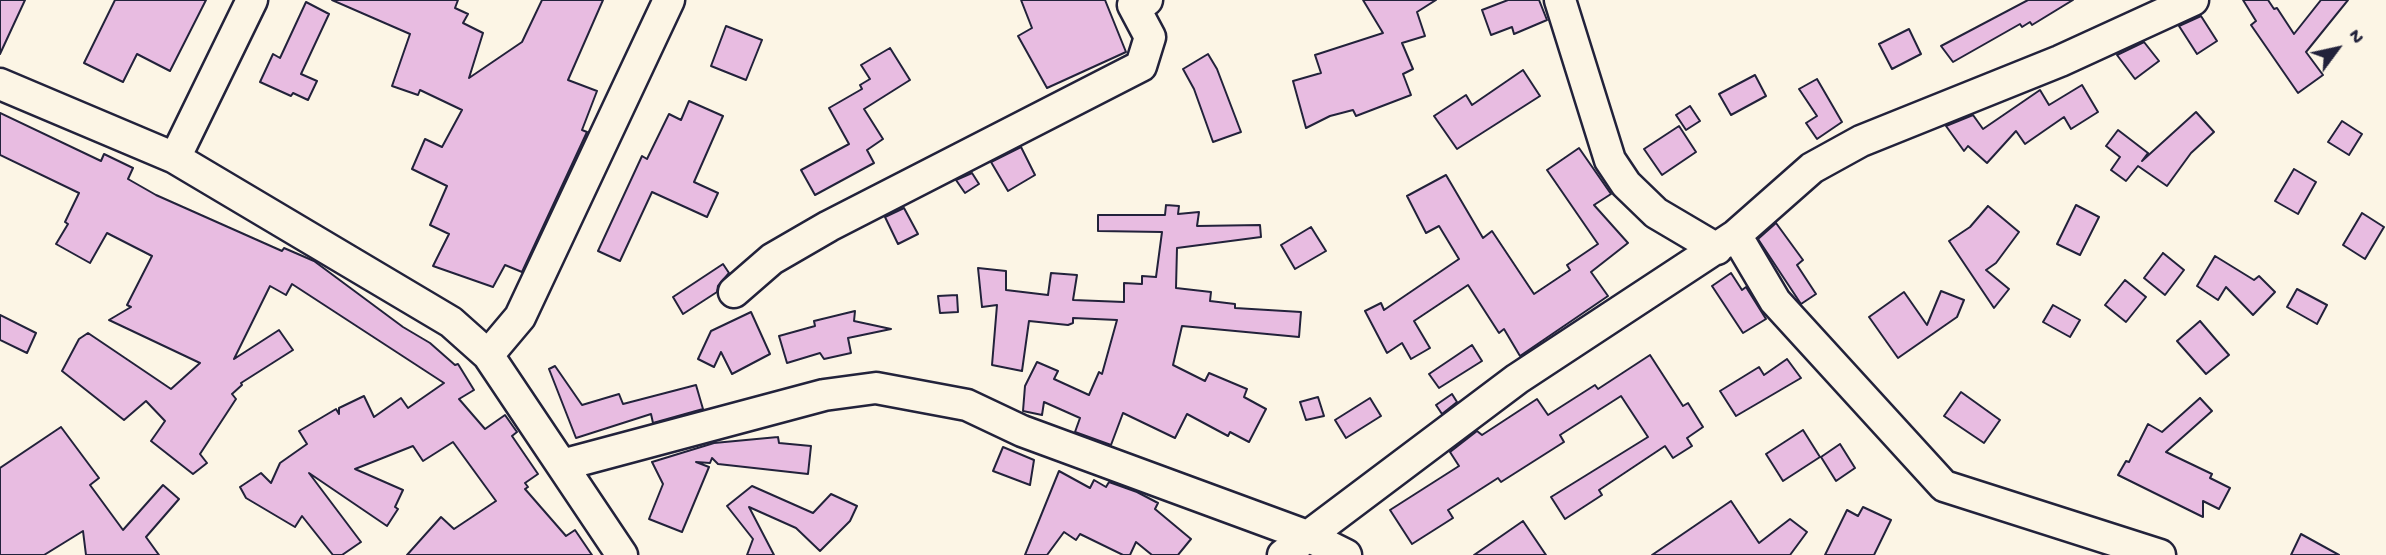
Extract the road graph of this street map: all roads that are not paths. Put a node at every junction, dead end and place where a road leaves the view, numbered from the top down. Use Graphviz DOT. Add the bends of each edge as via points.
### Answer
graph roads {
  1 [pos="252,0"];
  2 [pos="669,0"];
  3 [pos="1147,0"];
  4 [pos="1560,0"];
  5 [pos="2193,0"];
  6 [pos="0,84"];
  7 [pos="175,158"];
  8 [pos="1727,242"];
  9 [pos="734,292"];
  10 [pos="488,355"];
  11 [pos="562,465"];
  12 [pos="1310,537"];
  13 [pos="622,555"];
  14 [pos="1283,555"];
  15 [pos="1346,555"];
  16 [pos="2160,555"];
  1 -- 7 [label="street"];
  2 -- 10 [label="street" via="520,317"];
  3 -- 9 [label="street" via="1133,5 1150,37 1141,66 830,226 772,259"];
  4 -- 8 [label="street" via="1610,160 1626,184 1656,213"];
  5 -- 8 [label="street" via="2060,61 1861,141 1812,168"];
  6 -- 7 [label="street"];
  7 -- 10 [label="street" via="441,316"];
  8 -- 12 [label="street" via="1517,379"];
  8 -- 16 [label="street" via="1944,486"];
  10 -- 11 [label="street"];
  11 -- 12 [label="street" via="824,395 876,388 967,405 1022,431"];
  11 -- 13 [label="street"];
  12 -- 14 [label="street"];
  12 -- 15 [label="street"];
}
